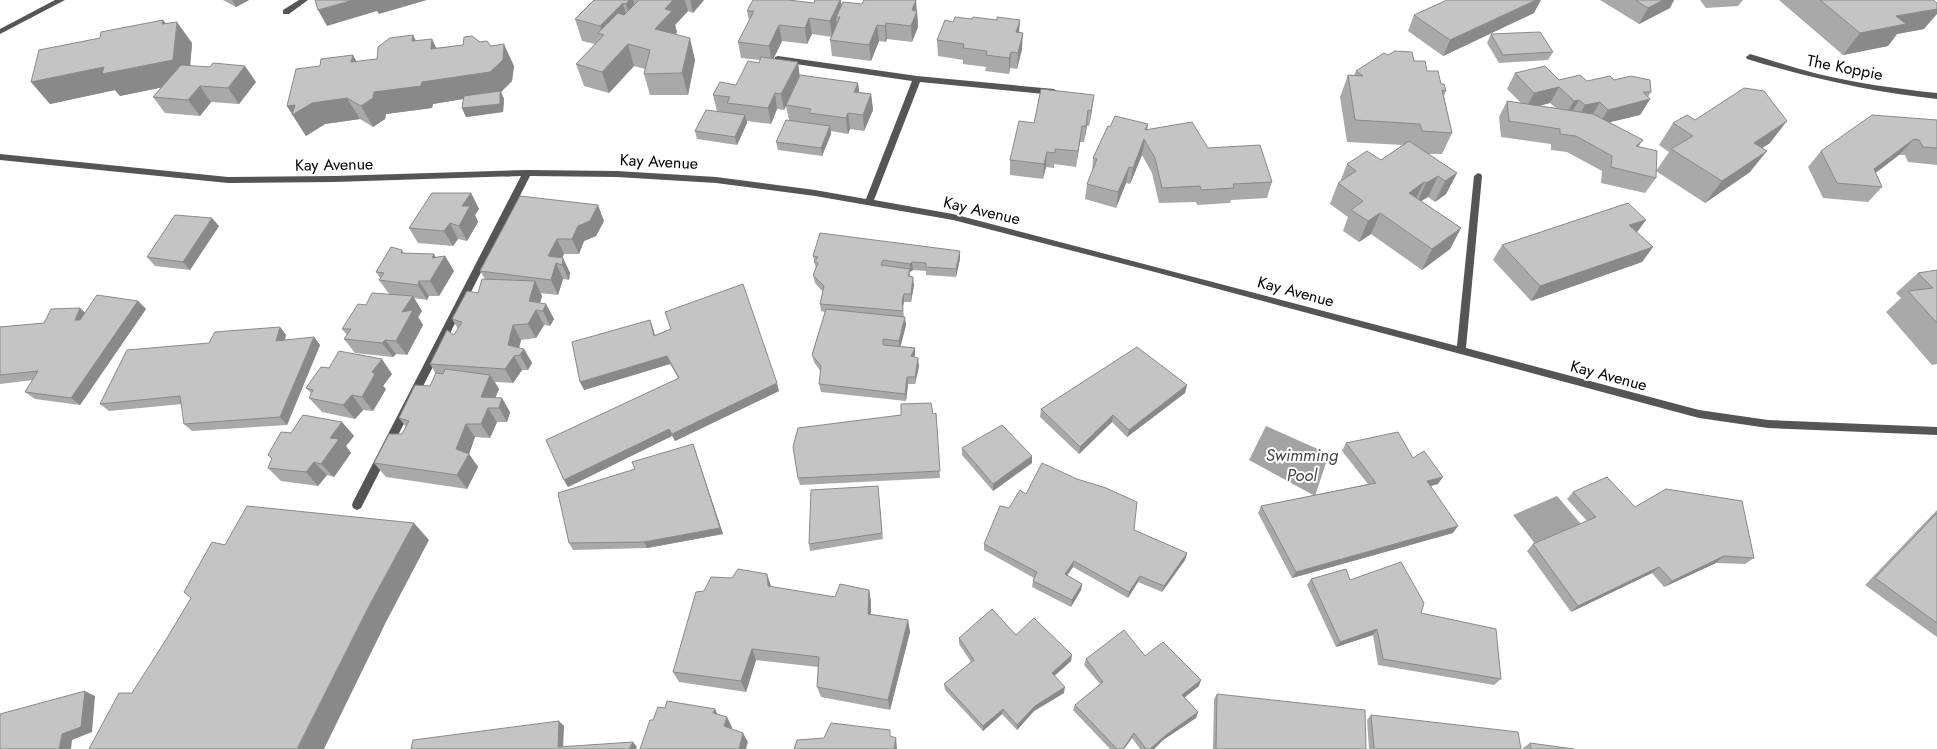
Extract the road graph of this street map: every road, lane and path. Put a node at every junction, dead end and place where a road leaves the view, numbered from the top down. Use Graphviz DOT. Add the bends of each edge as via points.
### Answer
graph roads {
  1 [pos="62,0"];
  2 [pos="304,0"];
  3 [pos="286,12"];
  4 [pos="0,32"];
  5 [pos="1750,57"];
  6 [pos="778,59"];
  7 [pos="917,79"];
  8 [pos="1060,93"];
  9 [pos="1937,96"];
  10 [pos="0,157"];
  11 [pos="527,173"];
  12 [pos="1478,176"];
  13 [pos="869,202"];
  14 [pos="1461,351"];
  15 [pos="1937,431"];
  16 [pos="357,506"];
  1 -- 4 [label="street"];
  2 -- 3 [label="street"];
  5 -- 9 [label="street, The Koppie" via="1820,78"];
  6 -- 7 [label="street"];
  7 -- 8 [label="street"];
  7 -- 13 [label="street"];
  10 -- 11 [label="street, Kay Avenue" via="228,180"];
  11 -- 13 [label="street, Kay Avenue" via="617,174 716,180"];
  11 -- 16 [label="street"];
  12 -- 14 [label="street"];
  13 -- 14 [label="street, Kay Avenue" via="999,229"];
  14 -- 15 [label="street, Kay Avenue" via="1633,398 1711,416 1768,424"];
}
